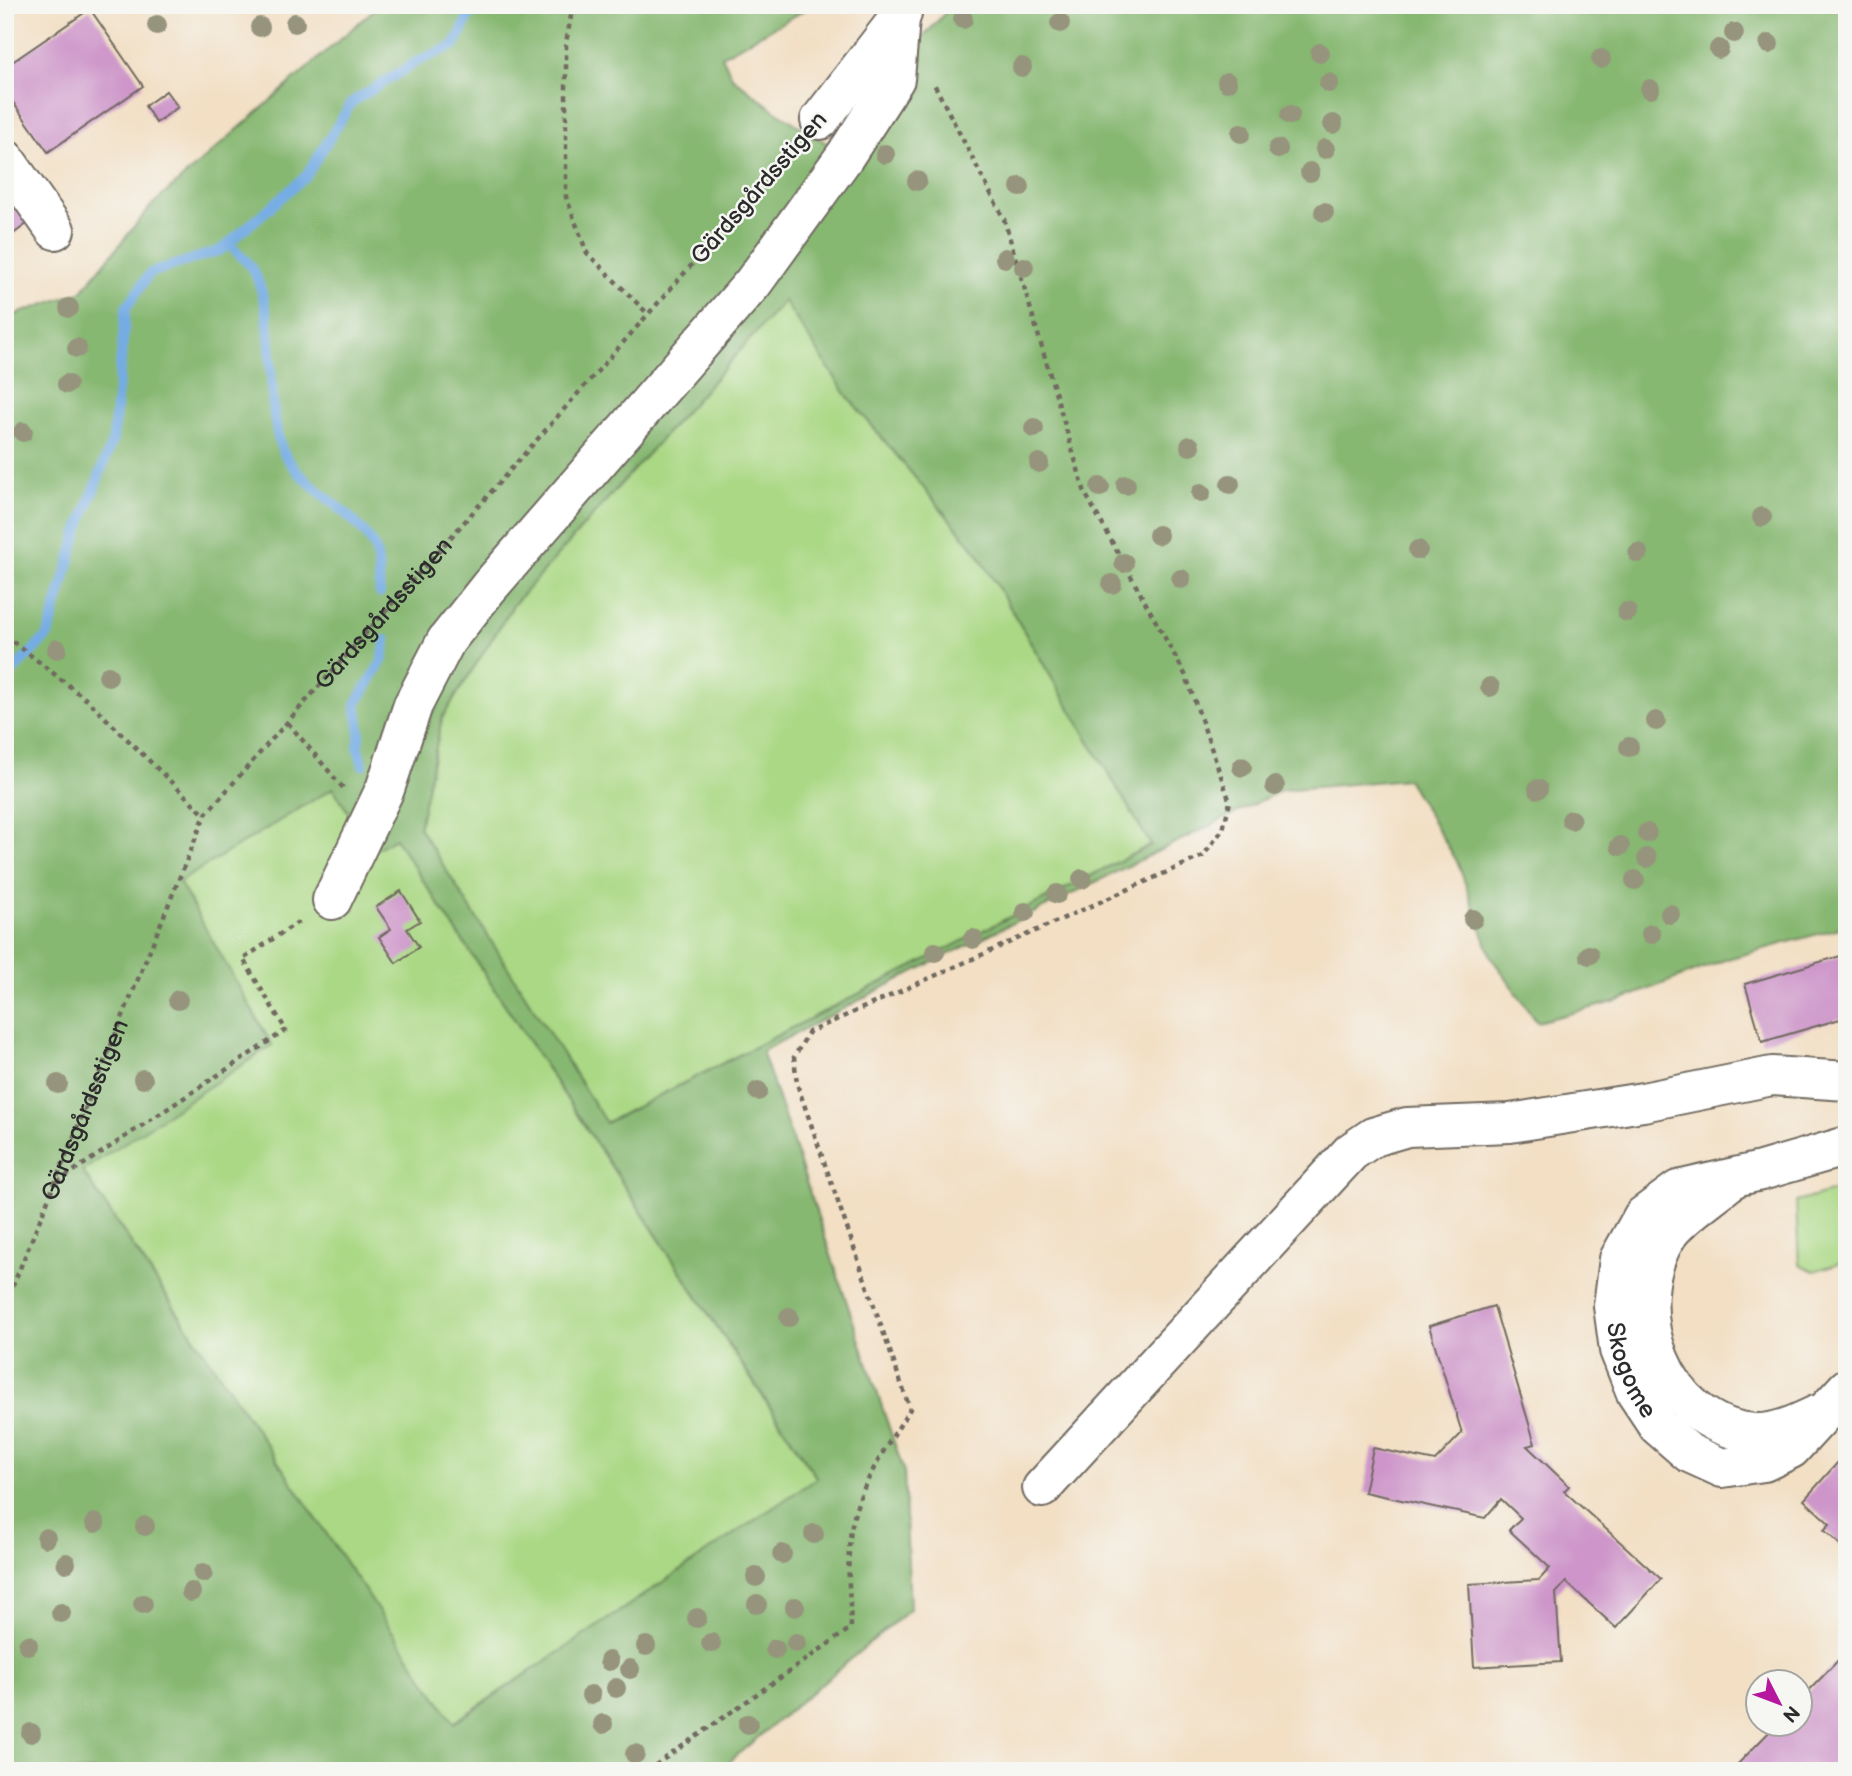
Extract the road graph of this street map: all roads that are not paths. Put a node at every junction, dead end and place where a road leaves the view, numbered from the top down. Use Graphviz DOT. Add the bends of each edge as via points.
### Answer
graph roads {
  1 [pos="904,12"];
  2 [pos="820,120"];
  3 [pos="5,159"];
  4 [pos="55,230"];
  5 [pos="332,900"];
  6 [pos="1847,1081"];
  7 [pos="1847,1146"];
  8 [pos="1837,1399"];
  9 [pos="1042,1488"];
  1 -- 2 [label="street, Gärdsgårdsstigen"];
  1 -- 5 [label="street, Gärdsgårdsstigen" via="895,79 754,283 446,641 413,705 385,789"];
  3 -- 4 [label="street"];
  6 -- 9 [label="street" via="1772,1076 1510,1123 1407,1127 1373,1136 1351,1152"];
  7 -- 8 [label="street, Skogome" via="1678,1190 1643,1216 1619,1259 1613,1307 1619,1350 1636,1393 1658,1426 1689,1452 1722,1468 1764,1462 1791,1449"];
}
